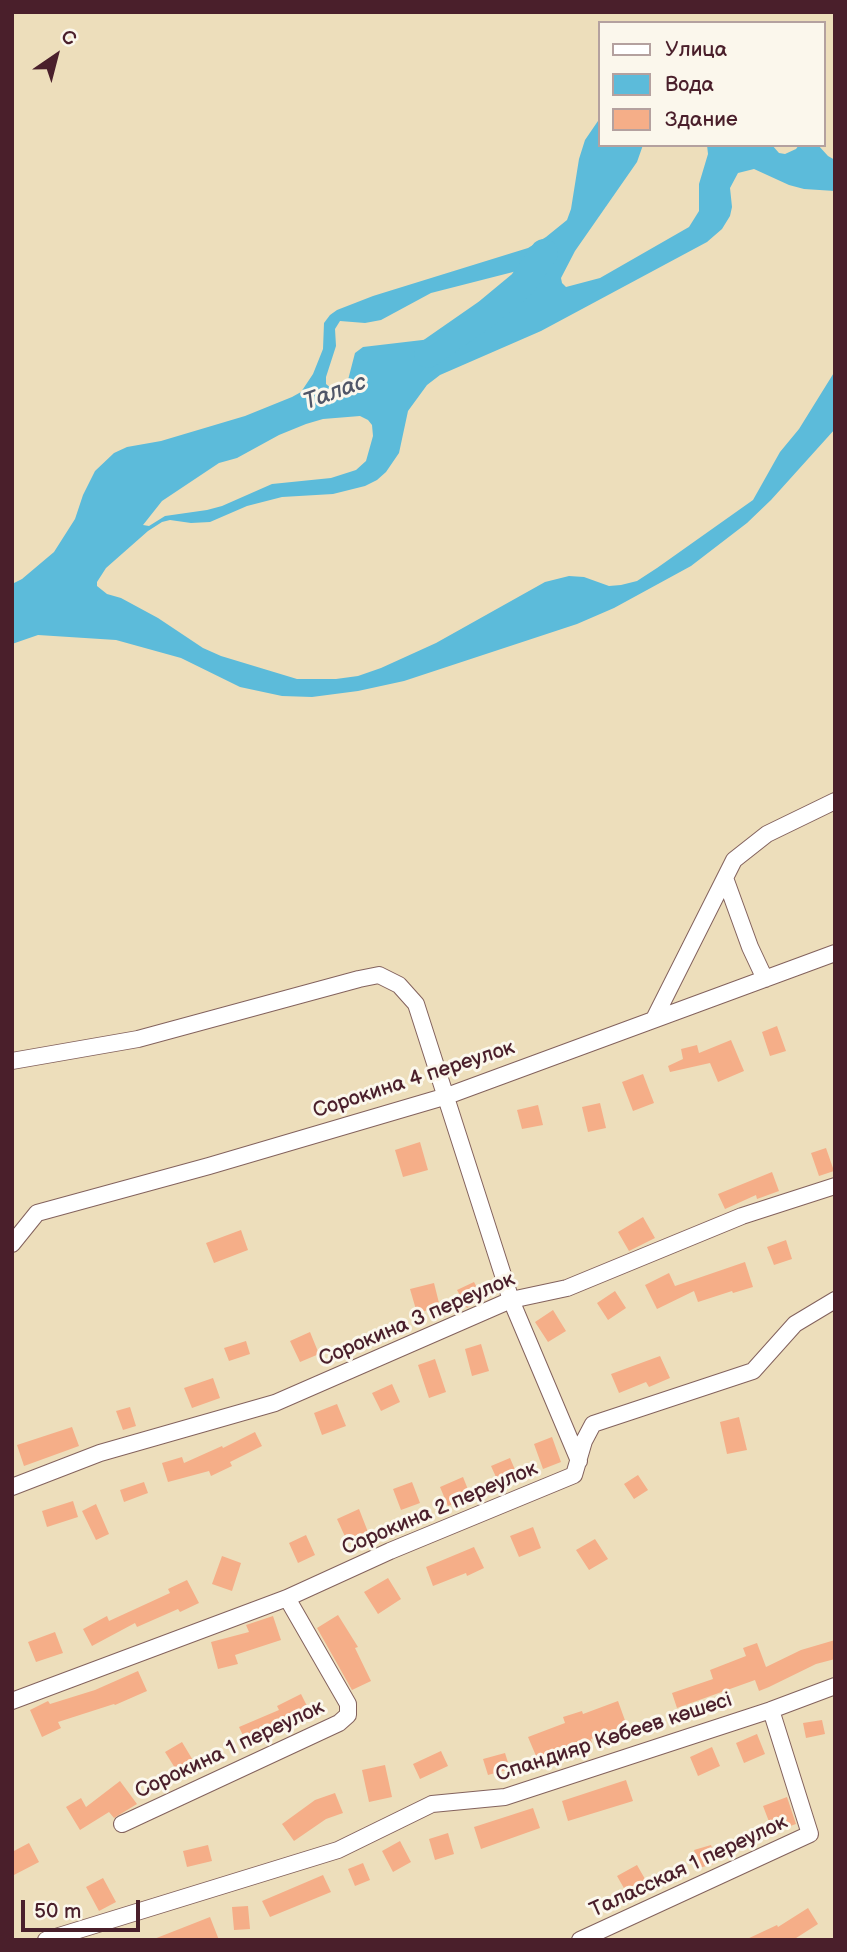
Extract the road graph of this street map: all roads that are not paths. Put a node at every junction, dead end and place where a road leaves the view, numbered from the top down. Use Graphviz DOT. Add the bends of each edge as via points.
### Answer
graph roads {
  1 [pos="835,801"];
  2 [pos="725,878"];
  3 [pos="835,953"];
  4 [pos="765,979"];
  5 [pos="654,1019"];
  6 [pos="12,1061"];
  7 [pos="447,1096"];
  8 [pos="835,1186"];
  9 [pos="12,1244"];
  10 [pos="511,1300"];
  11 [pos="835,1300"];
  12 [pos="579,1461"];
  13 [pos="12,1487"];
  14 [pos="287,1598"];
  15 [pos="835,1686"];
  16 [pos="12,1700"];
  17 [pos="771,1710"];
  18 [pos="122,1824"];
  19 [pos="46,1940"];
  20 [pos="580,1940"];
  1 -- 2 [label="street" via="767,834 734,860"];
  2 -- 4 [label="street"];
  2 -- 5 [label="street"];
  3 -- 4 [label="street, Сорокина 4 переулок"];
  4 -- 5 [label="street, Сорокина 4 переулок"];
  5 -- 7 [label="street, Сорокина 4 переулок"];
  6 -- 7 [label="street" via="138,1040 379,975 399,985 416,1004"];
  7 -- 9 [label="street, Сорокина 4 переулок" via="37,1213"];
  7 -- 10 [label="street"];
  8 -- 10 [label="street, Сорокина 3 переулок" via="742,1216 567,1288"];
  10 -- 12 [label="street"];
  10 -- 13 [label="street, Сорокина 3 переулок" via="275,1403 100,1453"];
  11 -- 12 [label="street, Сорокина 2 переулок" via="795,1324 752,1371 593,1424"];
  12 -- 14 [label="street, Сорокина 2 переулок" via="574,1475"];
  14 -- 16 [label="street, Сорокина 2 переулок"];
  14 -- 18 [label="street, Сорокина 1 переулок" via="348,1704 348,1715 340,1723"];
  15 -- 17 [label="street, Спандияр Көбеев көшесі"];
  17 -- 19 [label="street, Спандияр Көбеев көшесі" via="505,1797 432,1804 338,1850"];
  17 -- 20 [label="street, Таласская 1 переулок" via="810,1834"];
}
